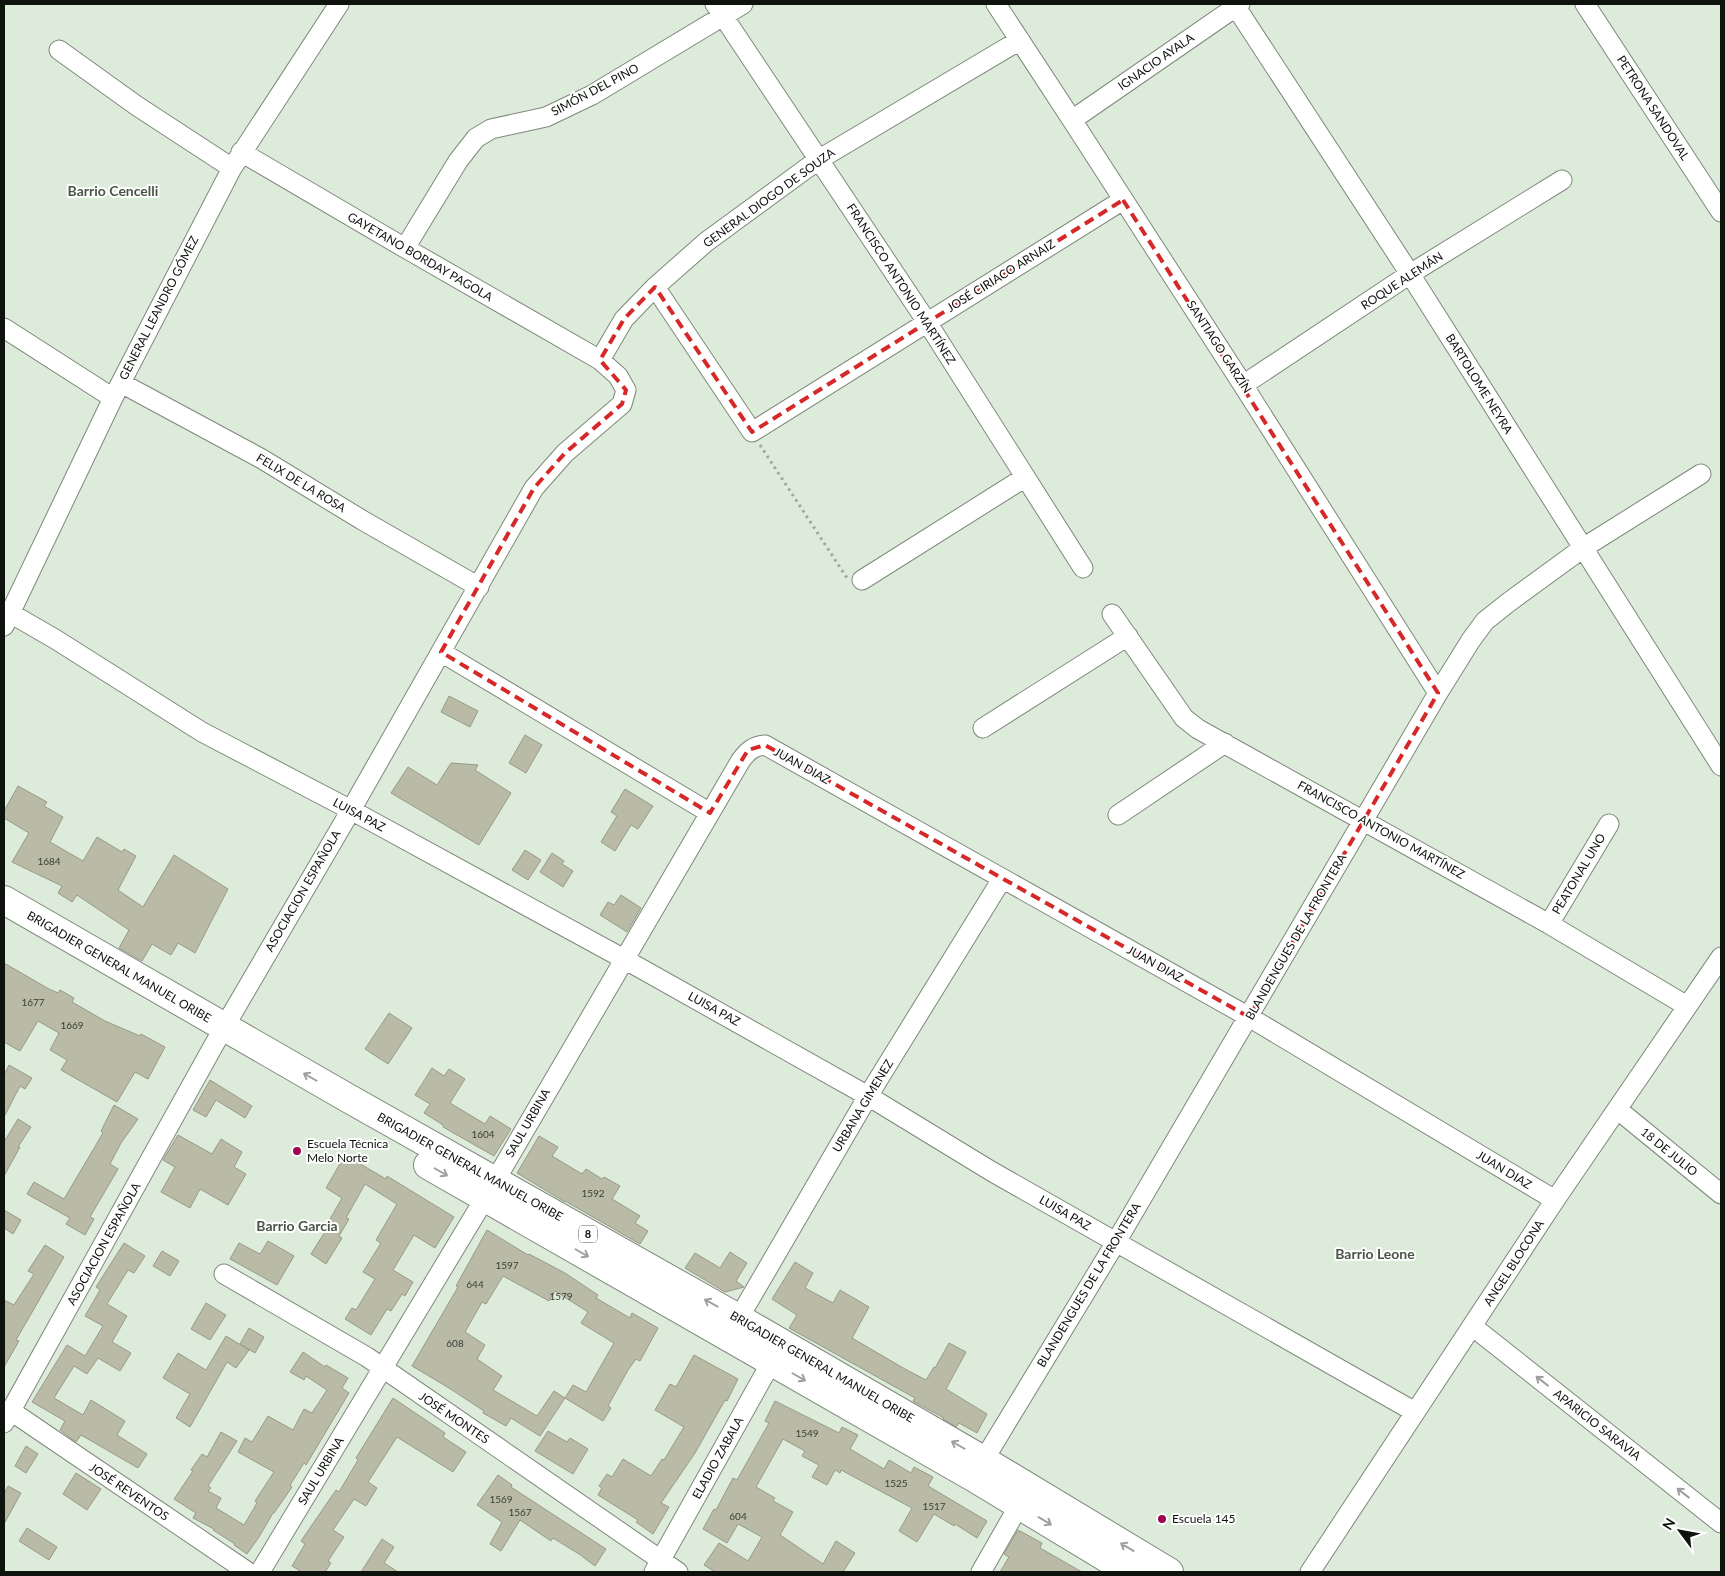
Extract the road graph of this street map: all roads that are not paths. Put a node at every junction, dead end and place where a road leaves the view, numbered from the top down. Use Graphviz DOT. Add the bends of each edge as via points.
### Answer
graph roads {
  1 [pos="339,4"];
  2 [pos="743,4"];
  3 [pos="996,4"];
  4 [pos="1586,4"];
  5 [pos="1237,5"];
  6 [pos="719,10"];
  7 [pos="1020,40"];
  8 [pos="59,50"];
  9 [pos="1072,120"];
  10 [pos="241,152"];
  11 [pos="818,160"];
  12 [pos="232,168"];
  13 [pos="1562,180"];
  14 [pos="1123,200"];
  15 [pos="1721,212"];
  16 [pos="404,248"];
  17 [pos="1410,274"];
  18 [pos="655,287"];
  19 [pos="927,322"];
  20 [pos="4,328"];
  21 [pos="600,360"];
  22 [pos="1244,385"];
  23 [pos="117,390"];
  24 [pos="1701,474"];
  25 [pos="1024,478"];
  26 [pos="1582,548"];
  27 [pos="1083,568"];
  28 [pos="862,580"];
  29 [pos="479,587"];
  30 [pos="1112,614"];
  31 [pos="7,619"];
  32 [pos="1128,636"];
  33 [pos="441,652"];
  34 [pos="1438,693"];
  35 [pos="983,728"];
  36 [pos="1225,744"];
  37 [pos="748,750"];
  38 [pos="1721,766"];
  39 [pos="351,810"];
  40 [pos="710,813"];
  41 [pos="1118,816"];
  42 [pos="1364,820"];
  43 [pos="1609,824"];
  44 [pos="1002,879"];
  45 [pos="4,900"];
  46 [pos="4,922"];
  47 [pos="1549,924"];
  48 [pos="1721,956"];
  49 [pos="624,959"];
  50 [pos="1687,1006"];
  51 [pos="1249,1017"];
  52 [pos="219,1035"];
  53 [pos="868,1096"];
  54 [pos="1617,1109"];
  55 [pos="490,1189"];
  56 [pos="1721,1194"];
  57 [pos="1555,1200"];
  58 [pos="1116,1242"];
  59 [pos="224,1274"];
  60 [pos="1472,1326"];
  61 [pos="733,1327"];
  62 [pos="776,1353"];
  63 [pos="383,1370"];
  64 [pos="1415,1412"];
  65 [pos="7,1418"];
  66 [pos="978,1468"];
  67 [pos="1024,1497"];
  68 [pos="1721,1523"];
  69 [pos="657,1566"];
  70 [pos="248,1572"];
  71 [pos="260,1572"];
  72 [pos="678,1572"];
  73 [pos="981,1572"];
  74 [pos="1130,1572"];
  75 [pos="1169,1572"];
  76 [pos="1310,1572"];
  1 -- 10 [label="street, GENERAL LEANDRO GÓMEZ"];
  2 -- 6 [label="street, SIMÓN DEL PINO"];
  3 -- 7 [label="street, SANTIAGO GARZÍN"];
  4 -- 15 [label="street, PETRONA SANDOVAL"];
  5 -- 9 [label="street, IGNACIO AYALA"];
  5 -- 17 [label="street, BARTOLOME NEYRA"];
  6 -- 11 [label="street, FRANCISCO ANTONIO MARTÍNEZ"];
  6 -- 16 [label="street, SIMÓN DEL PINO" via="592,95 546,117 491,129 476,138"];
  7 -- 9 [label="street, SANTIAGO GARZÍN"];
  7 -- 11 [label="street, GENERAL DIOGO DE SOUZA"];
  8 -- 12 [label="street"];
  9 -- 14 [label="street, SANTIAGO GARZÍN"];
  10 -- 12 [label="street, GENERAL LEANDRO GÓMEZ"];
  10 -- 16 [label="street, GAYETANO BORDAY PAGOLA"];
  11 -- 18 [label="street, GENERAL DIOGO DE SOUZA" via="706,242"];
  11 -- 19 [label="street, FRANCISCO ANTONIO MARTÍNEZ"];
  12 -- 23 [label="street, GENERAL LEANDRO GÓMEZ"];
  13 -- 17 [label="street, ROQUE ALEMÁN"];
  14 -- 19 [label="street, JOSÉ CIRIACO ARNAIZ"];
  14 -- 22 [label="street, SANTIAGO GARZÍN"];
  16 -- 21 [label="street, GAYETANO BORDAY PAGOLA"];
  17 -- 22 [label="street, ROQUE ALEMÁN"];
  17 -- 26 [label="street, BARTOLOME NEYRA"];
  18 -- 19 [label="street, JOSÉ CIRIACO ARNAIZ" via="752,432"];
  18 -- 21 [label="street, GENERAL DIOGO DE SOUZA" via="624,319"];
  19 -- 25 [label="street, FRANCISCO ANTONIO MARTÍNEZ"];
  20 -- 23 [label="street, FELIX DE LA ROSA"];
  21 -- 29 [label="street, ASOCIACION ESPAÑOLA" via="618,376 626,390 622,404 565,453 534,488"];
  22 -- 34 [label="street, SANTIAGO GARZÍN"];
  23 -- 29 [label="street, FELIX DE LA ROSA" via="262,459"];
  23 -- 31 [label="street, GENERAL LEANDRO GÓMEZ"];
  24 -- 26 [label="street, BLANDENGUES DE LA FRONTERA"];
  25 -- 27 [label="street, FRANCISCO ANTONIO MARTÍNEZ"];
  25 -- 28 [label="street"];
  26 -- 34 [label="street, BLANDENGUES DE LA FRONTERA" via="1485,621"];
  26 -- 38 [label="street, BARTOLOME NEYRA"];
  29 -- 33 [label="street, ASOCIACION ESPAÑOLA"];
  30 -- 32 [label="street, FRANCISCO ANTONIO MARTÍNEZ"];
  31 -- 39 [label="street, LUISA PAZ" via="55,639 202,732"];
  32 -- 35 [label="street"];
  32 -- 36 [label="street, FRANCISCO ANTONIO MARTÍNEZ" via="1184,718"];
  33 -- 39 [label="street, ASOCIACION ESPAÑOLA"];
  33 -- 40 [label="street"];
  34 -- 42 [label="street, BLANDENGUES DE LA FRONTERA"];
  36 -- 41 [label="street"];
  36 -- 42 [label="street, FRANCISCO ANTONIO MARTÍNEZ"];
  37 -- 40 [label="street, SAUL URBINA"];
  37 -- 44 [label="street, JUAN DIAZ" via="765,745"];
  39 -- 49 [label="street, LUISA PAZ"];
  39 -- 52 [label="street, ASOCIACION ESPAÑOLA"];
  40 -- 49 [label="street, SAUL URBINA"];
  42 -- 47 [label="street, FRANCISCO ANTONIO MARTÍNEZ"];
  42 -- 51 [label="street, BLANDENGUES DE LA FRONTERA"];
  43 -- 47 [label="street, PEATONAL UNO"];
  44 -- 51 [label="street, JUAN DIAZ"];
  44 -- 53 [label="street, URBANA GIMENEZ"];
  45 -- 52 [label="main road, BRIGADIER GENERAL MANUEL ORIBE / 8"];
  46 -- 52 [label="main road, BRIGADIER GENERAL MANUEL ORIBE / 8"];
  47 -- 50 [label="street, FRANCISCO ANTONIO MARTÍNEZ"];
  48 -- 50 [label="street, ANGEL BLOCONA"];
  49 -- 53 [label="street, LUISA PAZ"];
  49 -- 55 [label="street, SAUL URBINA"];
  50 -- 54 [label="street, ANGEL BLOCONA"];
  51 -- 57 [label="street, JUAN DIAZ"];
  51 -- 58 [label="street, BLANDENGUES DE LA FRONTERA"];
  52 -- 55 [label="main road, BRIGADIER GENERAL MANUEL ORIBE / 8"];
  52 -- 65 [label="street, ASOCIACION ESPAÑOLA"];
  53 -- 58 [label="street, LUISA PAZ"];
  53 -- 61 [label="street, URBANA GIMENEZ"];
  54 -- 56 [label="street, 18 DE JULIO"];
  54 -- 57 [label="street, ANGEL BLOCONA"];
  55 -- 61 [label="main road, BRIGADIER GENERAL MANUEL ORIBE / 8"];
  55 -- 63 [label="street, SAUL URBINA"];
  57 -- 60 [label="street, ANGEL BLOCONA"];
  58 -- 64 [label="street, LUISA PAZ"];
  58 -- 66 [label="street, BLANDENGUES DE LA FRONTERA"];
  59 -- 63 [label="street, JOSÉ MONTES" via="367,1357"];
  60 -- 64 [label="street, ANGEL BLOCONA"];
  68 -- 60 [label="street, APARICIO SARAVIA, one-way"];
  61 -- 62 [label="main road, BRIGADIER GENERAL MANUEL ORIBE / 8"];
  62 -- 66 [label="main road, BRIGADIER GENERAL MANUEL ORIBE / 8"];
  62 -- 69 [label="street, ELADIO ZABALA"];
  63 -- 69 [label="street, JOSÉ MONTES"];
  63 -- 71 [label="street, SAUL URBINA"];
  64 -- 76 [label="street, ANGEL BLOCONA"];
  65 -- 70 [label="street, JOSÉ REVENTOS"];
  66 -- 67 [label="main road, BRIGADIER GENERAL MANUEL ORIBE / 8"];
  67 -- 73 [label="street"];
  67 -- 74 [label="main road, BRIGADIER GENERAL MANUEL ORIBE / 8, one-way"];
  75 -- 67 [label="main road, BRIGADIER GENERAL MANUEL ORIBE / 8, one-way"];
  69 -- 72 [label="street, JOSÉ MONTES"];
}
